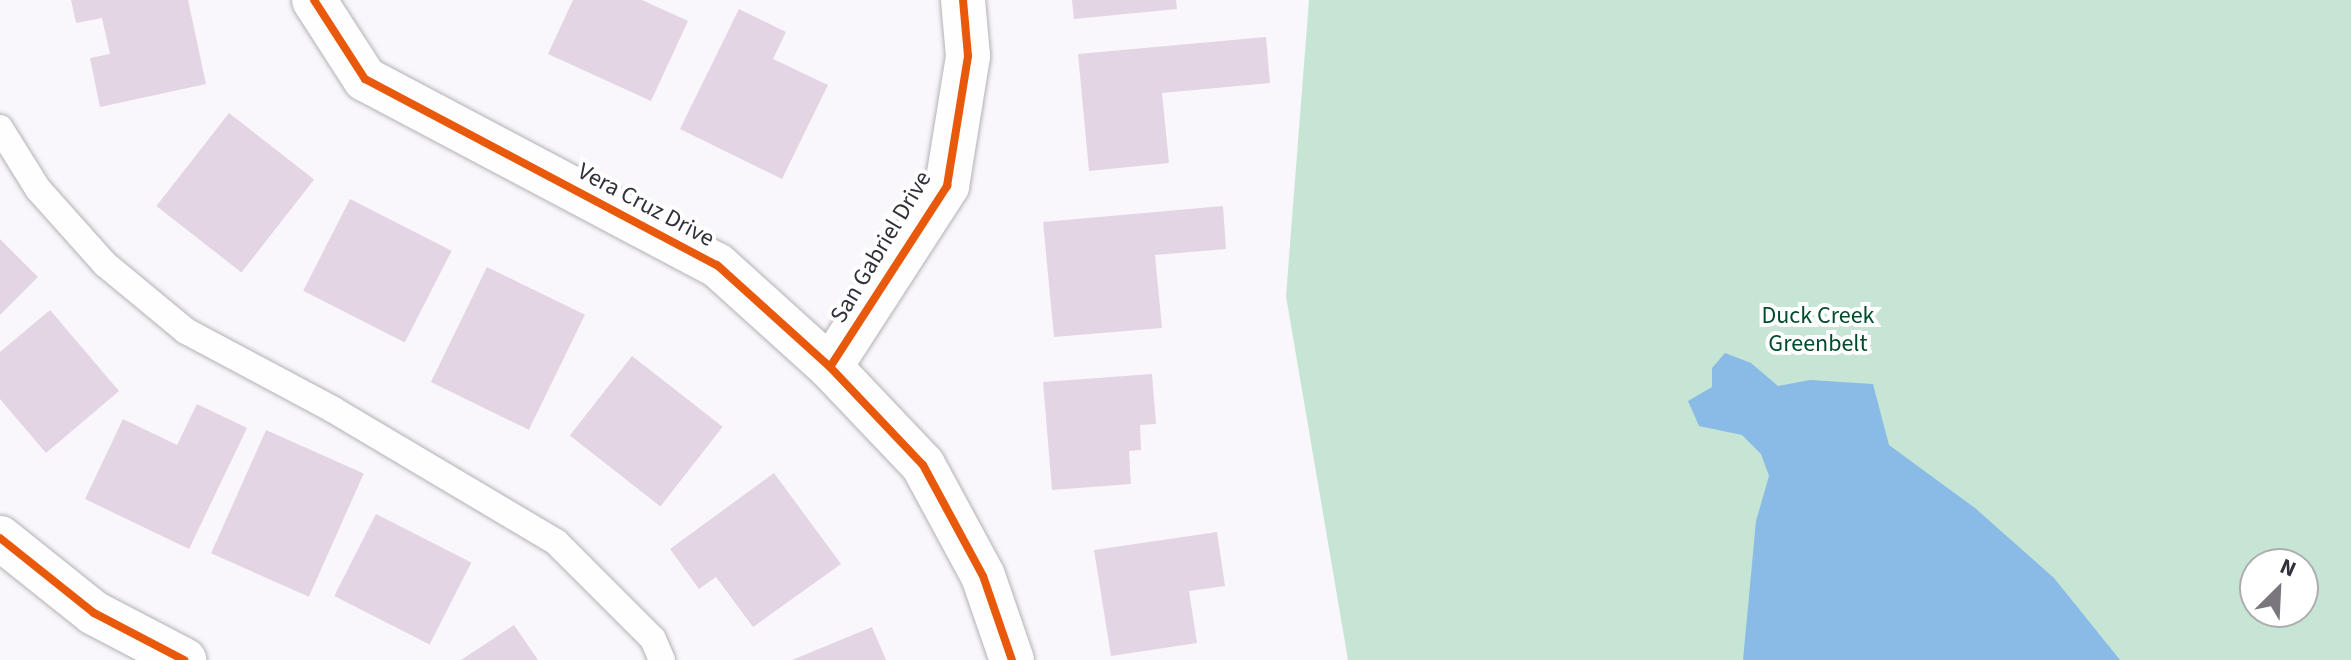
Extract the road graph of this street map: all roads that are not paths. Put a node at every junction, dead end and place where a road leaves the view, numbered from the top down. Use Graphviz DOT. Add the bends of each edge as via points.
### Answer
graph roads {
  1 [pos="314,0"];
  2 [pos="963,0"];
  3 [pos="0,128"];
  4 [pos="830,367"];
  5 [pos="0,538"];
  6 [pos="184,660"];
  7 [pos="662,660"];
  8 [pos="1012,660"];
  1 -- 4 [label="street, Vera Cruz Drive" via="365,79 717,265"];
  2 -- 4 [label="street, San Gabriel Drive" via="968,56 947,186"];
  3 -- 7 [label="lane" via="38,189 105,264 186,331 332,409 556,542 653,639"];
  4 -- 8 [label="street, Vera Cruz Drive" via="923,465 983,576"];
  5 -- 6 [label="street" via="94,613"];
}
